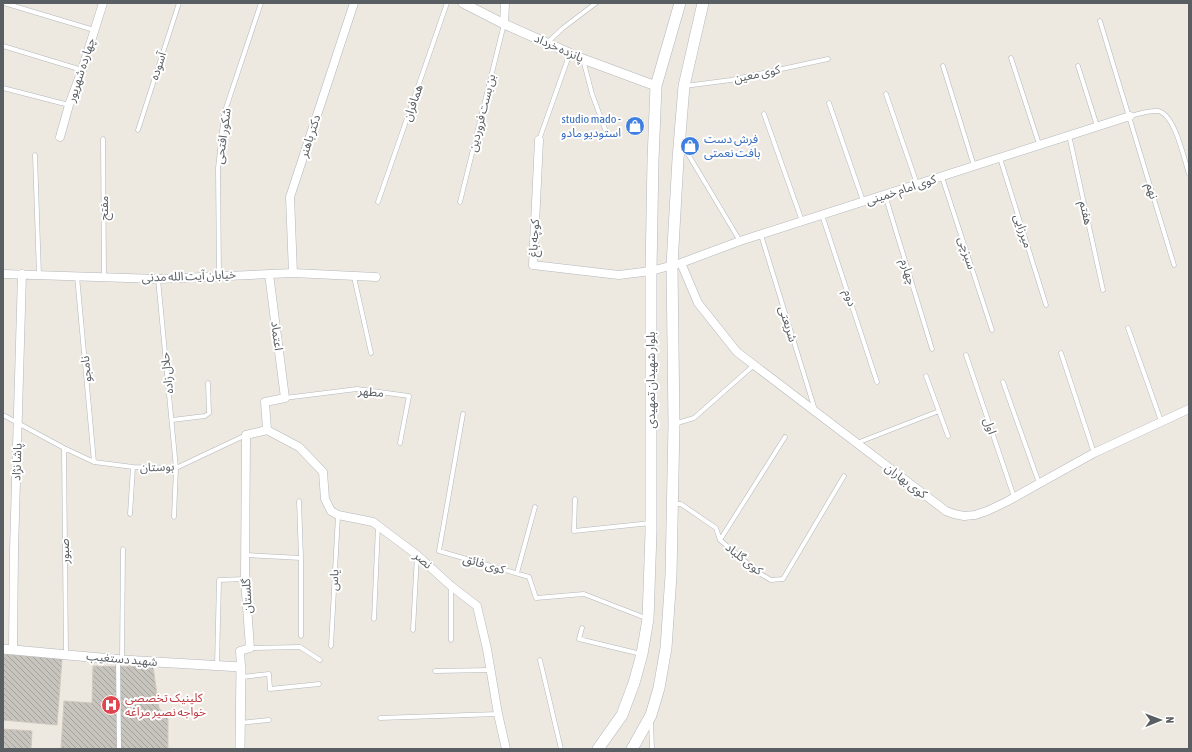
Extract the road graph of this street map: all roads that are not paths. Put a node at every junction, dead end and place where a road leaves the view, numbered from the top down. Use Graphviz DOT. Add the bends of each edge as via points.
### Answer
graph roads {
  1 [pos="4,3"];
  2 [pos="103,3"];
  3 [pos="179,3"];
  4 [pos="261,3"];
  5 [pos="354,3"];
  6 [pos="447,3"];
  7 [pos="463,3"];
  8 [pos="505,3"];
  9 [pos="596,3"];
  10 [pos="680,3"];
  11 [pos="703,3"];
  12 [pos="1100,21"];
  13 [pos="504,24"];
  14 [pos="94,30"];
  15 [pos="548,43"];
  16 [pos="3,46"];
  17 [pos="570,53"];
  18 [pos="1011,58"];
  19 [pos="583,59"];
  20 [pos="828,59"];
  21 [pos="943,66"];
  22 [pos="1078,66"];
  23 [pos="82,70"];
  24 [pos="656,86"];
  25 [pos="684,86"];
  26 [pos="3,88"];
  27 [pos="886,94"];
  28 [pos="829,103"];
  29 [pos="69,105"];
  30 [pos="764,114"];
  31 [pos="1130,116"];
  32 [pos="1097,126"];
  33 [pos="605,129"];
  34 [pos="138,130"];
  35 [pos="1069,135"];
  36 [pos="60,136"];
  37 [pos="103,138"];
  38 [pos="539,140"];
  39 [pos="680,140"];
  40 [pos="1040,144"];
  41 [pos="35,155"];
  42 [pos="999,157"];
  43 [pos="974,166"];
  44 [pos="1189,174"];
  45 [pos="942,176"];
  46 [pos="917,184"];
  47 [pos="885,195"];
  48 [pos="378,202"];
  49 [pos="460,202"];
  50 [pos="863,202"];
  51 [pos="822,215"];
  52 [pos="802,222"];
  53 [pos="760,235"];
  54 [pos="740,241"];
  55 [pos="677,264"];
  56 [pos="1174,265"];
  57 [pos="651,270"];
  58 [pos="293,273"];
  59 [pos="3,274"];
  60 [pos="22,274"];
  61 [pos="269,274"];
  62 [pos="39,275"];
  63 [pos="77,275"];
  64 [pos="219,275"];
  65 [pos="104,277"];
  66 [pos="354,277"];
  67 [pos="376,277"];
  68 [pos="158,279"];
  69 [pos="1103,290"];
  70 [pos="1046,305"];
  71 [pos="1128,328"];
  72 [pos="992,330"];
  73 [pos="932,349"];
  74 [pos="371,353"];
  75 [pos="1061,353"];
  76 [pos="966,355"];
  77 [pos="754,365"];
  78 [pos="926,376"];
  79 [pos="208,382"];
  80 [pos="877,382"];
  81 [pos="1003,382"];
  82 [pos="285,398"];
  83 [pos="1189,409"];
  84 [pos="939,412"];
  85 [pos="816,413"];
  86 [pos="463,414"];
  87 [pos="3,416"];
  88 [pos="172,420"];
  89 [pos="1162,421"];
  90 [pos="19,424"];
  91 [pos="674,424"];
  92 [pos="267,430"];
  93 [pos="246,435"];
  94 [pos="948,436"];
  95 [pos="785,437"];
  96 [pos="400,443"];
  97 [pos="857,444"];
  98 [pos="64,448"];
  99 [pos="1094,453"];
  100 [pos="94,462"];
  101 [pos="133,467"];
  102 [pos="176,468"];
  103 [pos="844,476"];
  104 [pos="1040,483"];
  105 [pos="1014,498"];
  106 [pos="575,499"];
  107 [pos="299,502"];
  108 [pos="672,504"];
  109 [pos="535,507"];
  110 [pos="130,514"];
  111 [pos="338,515"];
  112 [pos="174,517"];
  113 [pos="651,522"];
  114 [pos="378,525"];
  115 [pos="720,540"];
  116 [pos="123,549"];
  117 [pos="417,554"];
  118 [pos="246,555"];
  119 [pos="300,558"];
  120 [pos="516,573"];
  121 [pos="245,579"];
  122 [pos="451,586"];
  123 [pos="374,619"];
  124 [pos="648,619"];
  125 [pos="582,628"];
  126 [pos="413,630"];
  127 [pos="301,636"];
  128 [pos="451,640"];
  129 [pos="331,646"];
  130 [pos="250,648"];
  131 [pos="3,649"];
  132 [pos="13,650"];
  133 [pos="66,654"];
  134 [pos="642,654"];
  135 [pos="120,660"];
  136 [pos="320,660"];
  137 [pos="540,660"];
  138 [pos="217,665"];
  139 [pos="241,667"];
  140 [pos="490,670"];
  141 [pos="435,671"];
  142 [pos="240,677"];
  143 [pos="319,684"];
  144 [pos="498,714"];
  145 [pos="651,715"];
  146 [pos="380,718"];
  147 [pos="268,720"];
  148 [pos="240,723"];
  149 [pos="118,749"];
  150 [pos="240,749"];
  151 [pos="506,749"];
  152 [pos="561,749"];
  153 [pos="598,749"];
  154 [pos="632,749"];
  155 [pos="652,749"];
  1 -- 14 [label="lane"];
  2 -- 14 [label="street, چهارده شهریور"];
  3 -- 34 [label="lane, آسوده"];
  4 -- 64 [label="lane, شکور افتحی" via="224,114 218,168"];
  5 -- 58 [label="street, دکتر باهنر" via="290,197"];
  6 -- 48 [label="lane, همافران"];
  7 -- 13 [label="street, پانزده خرداد"];
  8 -- 13 [label="street"];
  9 -- 15 [label="lane"];
  10 -- 24 [label="main road, بلوار شهیدان تمهیدی"];
  11 -- 25 [label="main road, بلوار شهیدان تمهیدی"];
  12 -- 31 [label="lane, نهم"];
  13 -- 15 [label="street, پانزده خرداد"];
  13 -- 49 [label="lane, بن بست فروردین"];
  14 -- 23 [label="street, چهارده شهریور"];
  15 -- 17 [label="street, پانزده خرداد"];
  16 -- 23 [label="lane"];
  17 -- 19 [label="street, پانزده خرداد"];
  17 -- 38 [label="lane"];
  18 -- 40 [label="lane"];
  19 -- 24 [label="street, پانزده خرداد"];
  19 -- 33 [label="lane"];
  20 -- 25 [label="lane, کوی معین" via="731,80"];
  21 -- 43 [label="lane"];
  22 -- 32 [label="lane"];
  23 -- 29 [label="street, چهارده شهریور"];
  24 -- 57 [label="main road, بلوار شهیدان تمهیدی"];
  25 -- 39 [label="main road, بلوار شهیدان تمهیدی"];
  26 -- 29 [label="lane"];
  27 -- 46 [label="lane"];
  28 -- 50 [label="lane"];
  29 -- 36 [label="street, چهارده شهریور"];
  30 -- 52 [label="lane"];
  31 -- 32 [label="street, کوی امام خمینی"];
  31 -- 44 [label="lane" via="1162,112 1174,129"];
  31 -- 56 [label="lane, نهم"];
  32 -- 35 [label="street, کوی امام خمینی"];
  35 -- 40 [label="street, کوی امام خمینی"];
  35 -- 69 [label="lane, هفتم"];
  37 -- 65 [label="lane, مفتح"];
  38 -- 57 [label="street, کوچه باغ" via="533,265 619,275"];
  39 -- 54 [label="lane"];
  39 -- 55 [label="main road, بلوار شهیدان تمهیدی"];
  40 -- 42 [label="street, کوی امام خمینی"];
  41 -- 62 [label="lane"];
  42 -- 43 [label="street, کوی امام خمینی"];
  42 -- 70 [label="lane, میرزایی"];
  43 -- 45 [label="street, کوی امام خمینی"];
  45 -- 46 [label="street, کوی امام خمینی"];
  45 -- 72 [label="lane, سبزچی"];
  46 -- 47 [label="street, کوی امام خمینی"];
  47 -- 50 [label="street, کوی امام خمینی"];
  47 -- 73 [label="lane, چهارم"];
  50 -- 51 [label="street, کوی امام خمینی"];
  51 -- 52 [label="street, کوی امام خمینی"];
  51 -- 80 [label="lane, دوم"];
  52 -- 53 [label="street, کوی امام خمینی"];
  53 -- 54 [label="street, کوی امام خمینی"];
  53 -- 85 [label="lane, شریعتی"];
  54 -- 55 [label="street, کوی امام خمینی"];
  55 -- 57 [label="street, کوی امام خمینی"];
  55 -- 77 [label="street, کوی بهاران" via="698,303 737,352"];
  55 -- 91 [label="main road, بلوار شهیدان تمهیدی"];
  57 -- 113 [label="main road, بلوار شهیدان تمهیدی"];
  58 -- 61 [label="street, خیابان آیت الله مدنی"];
  58 -- 66 [label="street, خیابان آیت الله مدنی"];
  59 -- 60 [label="street, خیابان آیت الله مدنی"];
  60 -- 62 [label="street, خیابان آیت الله مدنی"];
  60 -- 90 [label="street, پاشا نژاد"];
  61 -- 64 [label="street, خیابان آیت الله مدنی"];
  61 -- 82 [label="street, اعتماد"];
  62 -- 63 [label="street, خیابان آیت الله مدنی"];
  63 -- 65 [label="street, خیابان آیت الله مدنی"];
  63 -- 100 [label="lane, نامجو"];
  64 -- 68 [label="street, خیابان آیت الله مدنی"];
  65 -- 68 [label="street, خیابان آیت الله مدنی"];
  66 -- 67 [label="street, خیابان آیت الله مدنی"];
  66 -- 74 [label="lane"];
  68 -- 88 [label="lane, حلال زاده"];
  71 -- 89 [label="lane"];
  75 -- 99 [label="lane"];
  76 -- 105 [label="lane, اول"];
  77 -- 85 [label="street, کوی بهاران"];
  77 -- 91 [label="lane" via="694,418"];
  78 -- 84 [label="lane"];
  79 -- 88 [label="lane" via="209,413"];
  81 -- 104 [label="lane"];
  82 -- 92 [label="street" via="265,402"];
  82 -- 96 [label="lane, مطهر" via="358,389 409,396"];
  83 -- 89 [label="street, کوی بهاران"];
  84 -- 94 [label="lane"];
  84 -- 97 [label="lane"];
  85 -- 97 [label="street, کوی بهاران"];
  86 -- 120 [label="lane, کوی فائق" via="439,551"];
  87 -- 90 [label="lane, بوستان"];
  88 -- 102 [label="lane, حلال زاده"];
  89 -- 99 [label="street, کوی بهاران"];
  90 -- 98 [label="lane, بوستان"];
  90 -- 132 [label="street, پاشا نژاد"];
  91 -- 108 [label="main road, بلوار شهیدان تمهیدی"];
  92 -- 93 [label="street, بوستان"];
  92 -- 111 [label="street" via="299,447 323,472 325,499 331,511"];
  93 -- 102 [label="lane, بوستان"];
  93 -- 118 [label="street, گلستان"];
  95 -- 115 [label="lane"];
  97 -- 105 [label="street, کوی بهاران" via="946,511 954,514 975,515"];
  98 -- 100 [label="lane, بوستان"];
  98 -- 133 [label="lane, صبور"];
  99 -- 104 [label="street, کوی بهاران"];
  100 -- 101 [label="lane, بوستان"];
  101 -- 102 [label="lane, بوستان"];
  101 -- 110 [label="lane"];
  102 -- 112 [label="lane, حلال زاده"];
  103 -- 115 [label="lane, کوی گلباد" via="783,580 771,580 759,573"];
  104 -- 105 [label="street, کوی بهاران"];
  106 -- 113 [label="lane" via="574,530"];
  107 -- 119 [label="lane"];
  108 -- 115 [label="lane, کوی گلباد" via="681,504 716,528"];
  108 -- 145 [label="main road, بلوار شهیدان تمهیدی" via="666,648"];
  109 -- 120 [label="lane"];
  111 -- 114 [label="street, نصر"];
  111 -- 129 [label="lane, یاس"];
  113 -- 124 [label="main road, بلوار شهیدان تمهیدی"];
  114 -- 117 [label="street, نصر"];
  114 -- 123 [label="lane"];
  116 -- 135 [label="lane"];
  117 -- 122 [label="street, نصر"];
  117 -- 126 [label="lane"];
  118 -- 119 [label="lane"];
  118 -- 121 [label="street, گلستان"];
  119 -- 127 [label="lane"];
  120 -- 124 [label="lane, کوی فائق" via="529,577 536,598 584,594"];
  121 -- 130 [label="street, گلستان"];
  121 -- 138 [label="lane" via="219,580"];
  122 -- 128 [label="lane"];
  122 -- 140 [label="street, نصر" via="477,606"];
  124 -- 134 [label="main road, بلوار شهیدان تمهیدی"];
  125 -- 134 [label="lane" via="579,639"];
  130 -- 136 [label="lane" via="300,647"];
  130 -- 139 [label="street" via="240,651"];
  131 -- 132 [label="street, شهید دستغیب"];
  132 -- 133 [label="street, شهید دستغیب"];
  133 -- 135 [label="street, شهید دستغیب"];
  134 -- 153 [label="main road, بلوار شهیدان تمهیدی" via="622,715"];
  135 -- 138 [label="street, شهید دستغیب"];
  135 -- 149 [label="lane"];
  137 -- 152 [label="lane"];
  138 -- 139 [label="street, شهید دستغیب"];
  139 -- 142 [label="street"];
  140 -- 141 [label="lane"];
  140 -- 144 [label="street, نصر"];
  142 -- 143 [label="lane" via="269,674 270,689"];
  142 -- 148 [label="street"];
  144 -- 146 [label="lane"];
  144 -- 151 [label="street, نصر"];
  145 -- 154 [label="main road, بلوار شهیدان تمهیدی"];
  145 -- 155 [label="lane"];
  147 -- 148 [label="lane"];
  148 -- 150 [label="street"];
}
